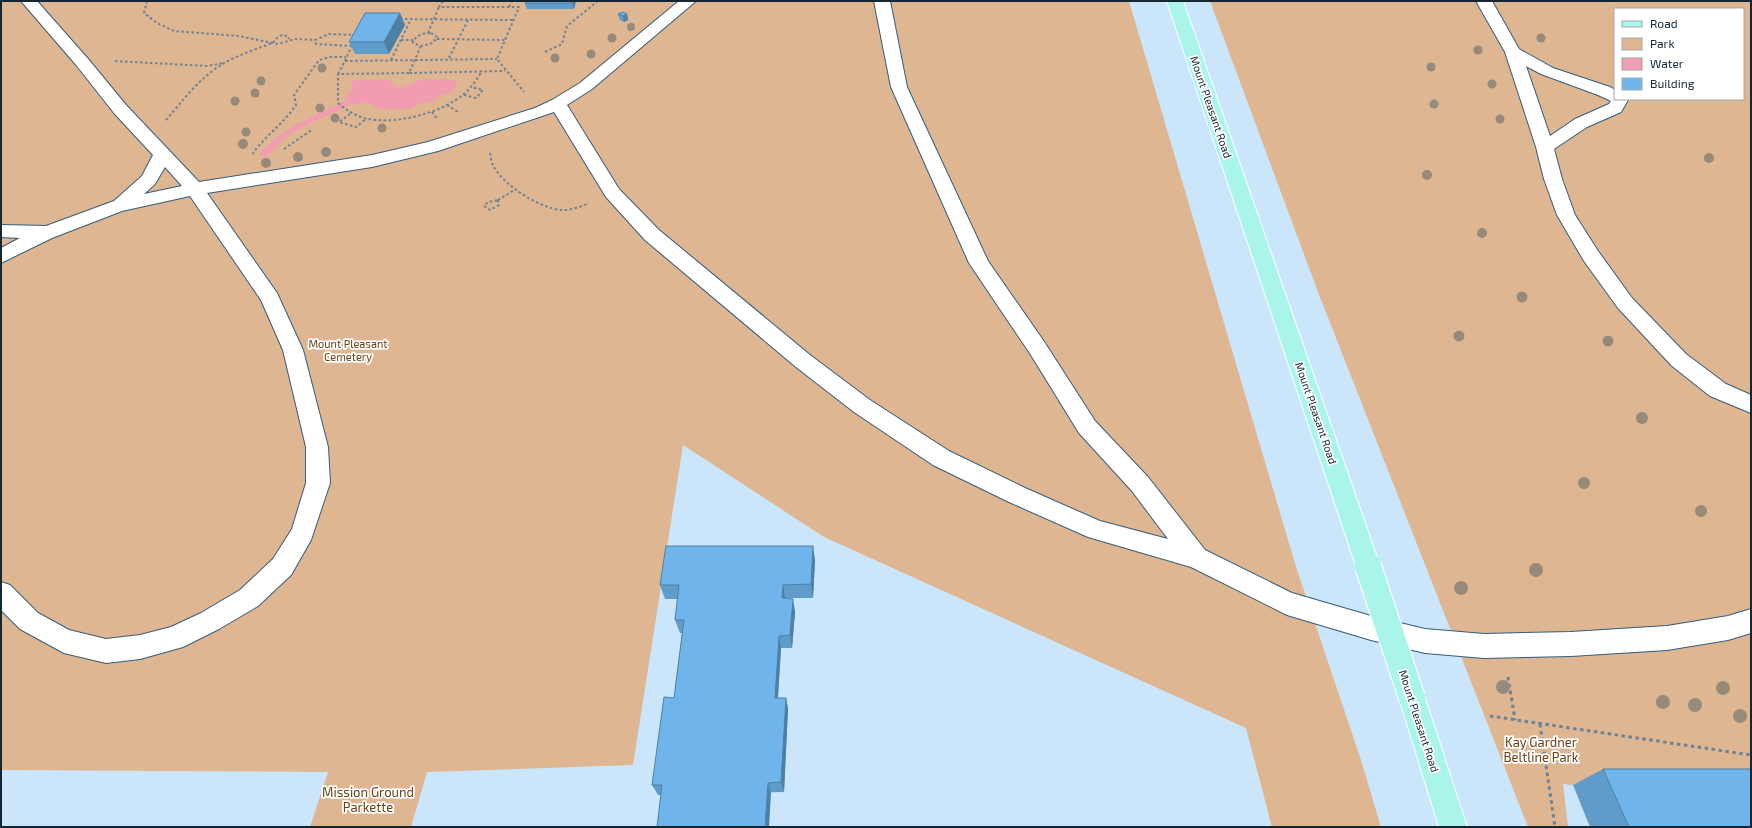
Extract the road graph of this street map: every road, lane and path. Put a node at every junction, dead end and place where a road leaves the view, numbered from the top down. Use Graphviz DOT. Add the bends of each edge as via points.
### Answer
graph roads {
  1 [pos="29,1"];
  2 [pos="147,1"];
  3 [pos="443,1"];
  4 [pos="512,1"];
  5 [pos="598,1"];
  6 [pos="688,1"];
  7 [pos="882,1"];
  8 [pos="1175,1"];
  9 [pos="1484,1"];
  10 [pos="440,7"];
  11 [pos="510,7"];
  12 [pos="396,19"];
  13 [pos="411,19"];
  14 [pos="434,20"];
  15 [pos="468,20"];
  16 [pos="513,20"];
  17 [pos="428,33"];
  18 [pos="289,39"];
  19 [pos="437,39"];
  20 [pos="458,39"];
  21 [pos="315,40"];
  22 [pos="401,40"];
  23 [pos="413,40"];
  24 [pos="506,40"];
  25 [pos="274,42"];
  26 [pos="352,46"];
  27 [pos="422,46"];
  28 [pos="545,52"];
  29 [pos="1513,52"];
  30 [pos="346,57"];
  31 [pos="449,58"];
  32 [pos="415,59"];
  33 [pos="497,59"];
  34 [pos="391,60"];
  35 [pos="344,61"];
  36 [pos="226,62"];
  37 [pos="83,63"];
  38 [pos="506,71"];
  39 [pos="482,72"];
  40 [pos="409,73"];
  41 [pos="338,74"];
  42 [pos="471,87"];
  43 [pos="463,95"];
  44 [pos="1614,96"];
  45 [pos="1620,100"];
  46 [pos="550,108"];
  47 [pos="432,112"];
  48 [pos="350,113"];
  49 [pos="418,116"];
  50 [pos="366,118"];
  51 [pos="420,122"];
  52 [pos="439,122"];
  53 [pos="313,128"];
  54 [pos="486,129"];
  55 [pos="149,142"];
  56 [pos="1545,147"];
  57 [pos="280,151"];
  58 [pos="163,154"];
  59 [pos="256,156"];
  60 [pos="195,189"];
  61 [pos="516,189"];
  62 [pos="612,193"];
  63 [pos="498,200"];
  64 [pos="118,206"];
  65 [pos="1,231"];
  66 [pos="47,233"];
  67 [pos="1,256"];
  68 [pos="1751,404"];
  69 [pos="1196,558"];
  70 [pos="1,593"];
  71 [pos="1751,621"];
  72 [pos="1484,646"];
  73 [pos="1490,716"];
  74 [pos="1515,720"];
  75 [pos="1540,724"];
  76 [pos="1751,755"];
  77 [pos="1453,827"];
  78 [pos="1555,827"];
  1 -- 37 [label="lane"];
  2 -- 25 [label="path" via="144,13 174,31 239,36"];
  3 -- 10 [label="path"];
  4 -- 11 [label="path"];
  5 -- 28 [label="path" via="567,26 562,44"];
  6 -- 46 [label="lane" via="586,86"];
  7 -- 69 [label="lane" via="899,87 979,263 1087,427 1140,484"];
  8 -- 77 [label="main road, Mount Pleasant Road, bridge" via="1368,566"];
  9 -- 29 [label="lane"];
  10 -- 11 [label="path"];
  10 -- 14 [label="path"];
  11 -- 16 [label="path" via="519,7"];
  12 -- 13 [label="path"];
  13 -- 14 [label="path"];
  13 -- 22 [label="path"];
  14 -- 15 [label="path"];
  14 -- 17 [label="path"];
  15 -- 16 [label="path"];
  15 -- 20 [label="path"];
  16 -- 24 [label="path"];
  17 -- 19 [label="path" via="436,35"];
  17 -- 23 [label="path" via="421,34"];
  18 -- 21 [label="path"];
  18 -- 25 [label="path" via="281,44"];
  18 -- 25 [label="path" via="288,36 282,35 275,38"];
  19 -- 20 [label="path"];
  19 -- 27 [label="path"];
  20 -- 24 [label="path"];
  20 -- 31 [label="path"];
  21 -- 26 [label="path" via="316,44"];
  21 -- 26 [label="path" via="327,35 356,35"];
  22 -- 23 [label="path"];
  22 -- 34 [label="path"];
  23 -- 27 [label="path" via="415,45"];
  24 -- 33 [label="path"];
  25 -- 36 [label="path"];
  26 -- 30 [label="path"];
  27 -- 32 [label="path"];
  29 -- 44 [label="lane" via="1548,71"];
  29 -- 56 [label="lane"];
  30 -- 35 [label="path"];
  30 -- 59 [label="path" via="319,60 294,95 296,105 290,116 263,140 253,153"];
  31 -- 32 [label="path"];
  31 -- 33 [label="path"];
  32 -- 34 [label="path"];
  32 -- 40 [label="path"];
  33 -- 38 [label="path"];
  34 -- 35 [label="path"];
  35 -- 41 [label="path"];
  36 -- 37 [label="path" via="207,66 108,60"];
  36 -- 55 [label="path" via="191,90"];
  37 -- 55 [label="lane"];
  38 -- 39 [label="path"];
  38 -- 46 [label="path"];
  39 -- 40 [label="path"];
  39 -- 42 [label="path"];
  40 -- 41 [label="path"];
  41 -- 48 [label="path" via="338,104"];
  42 -- 43 [label="path"];
  42 -- 43 [label="path" via="483,90 476,98"];
  43 -- 47 [label="path"];
  45 -- 56 [label="lane" via="1614,108 1581,123"];
  46 -- 54 [label="lane"];
  46 -- 62 [label="lane"];
  47 -- 49 [label="path"];
  47 -- 52 [label="path"];
  48 -- 50 [label="path"];
  48 -- 50 [label="path" via="339,122 356,127"];
  49 -- 50 [label="path" via="389,121"];
  49 -- 51 [label="path"];
  53 -- 57 [label="path"];
  54 -- 60 [label="lane" via="432,147 372,161"];
  54 -- 61 [label="path" via="493,165 506,182"];
  55 -- 58 [label="lane"];
  56 -- 68 [label="lane" via="1566,215 1591,256 1625,303 1679,360 1718,390"];
  58 -- 60 [label="lane"];
  58 -- 64 [label="lane" via="149,180"];
  60 -- 64 [label="lane"];
  60 -- 70 [label="lane" via="270,298 293,350 317,447 318,482 303,533 282,567 249,598 174,638 140,647 106,651 64,641 29,622"];
  61 -- 62 [label="path" via="537,203 561,210 583,206"];
  61 -- 63 [label="path"];
  62 -- 69 [label="lane" via="652,235 803,361 862,406 941,458 1096,530"];
  63 -- 63 [label="path" via="488,202 484,206 490,210 499,205"];
  64 -- 66 [label="lane"];
  65 -- 66 [label="lane"];
  66 -- 67 [label="lane"];
  69 -- 72 [label="lane" via="1287,602 1371,628 1425,641"];
  71 -- 72 [label="lane" via="1728,628 1667,638"];
  72 -- 74 [label="path" via="1485,665 1507,670"];
  73 -- 74 [label="path"];
  74 -- 75 [label="path"];
  75 -- 76 [label="path"];
  75 -- 78 [label="path"];
}
